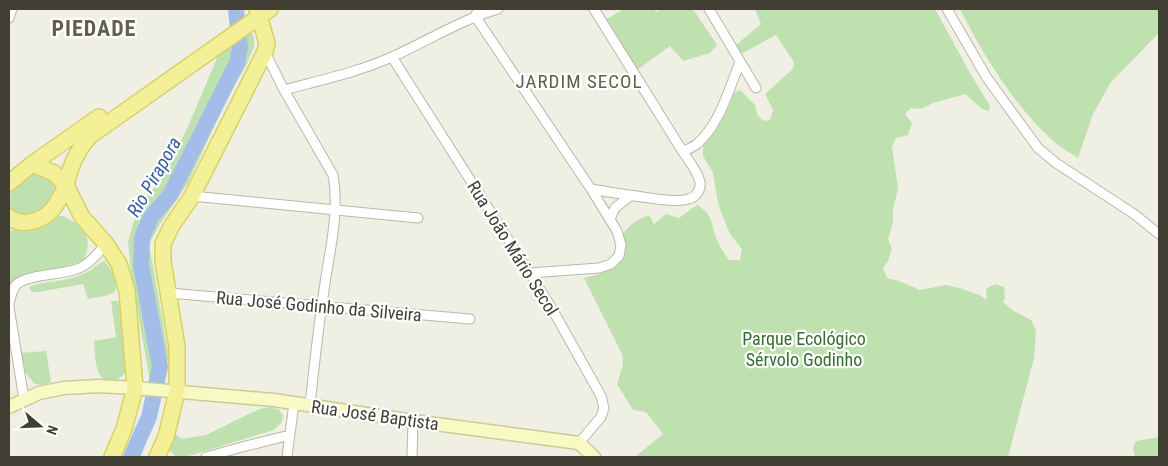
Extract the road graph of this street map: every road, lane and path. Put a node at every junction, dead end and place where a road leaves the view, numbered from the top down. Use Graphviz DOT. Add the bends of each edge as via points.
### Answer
graph roads {
  1 [pos="12,9"];
  2 [pos="274,9"];
  3 [pos="498,9"];
  4 [pos="594,9"];
  5 [pos="709,9"];
  6 [pos="947,9"];
  7 [pos="257,12"];
  8 [pos="477,12"];
  9 [pos="9,18"];
  10 [pos="265,33"];
  11 [pos="225,34"];
  12 [pos="265,52"];
  13 [pos="392,57"];
  14 [pos="740,62"];
  15 [pos="756,88"];
  16 [pos="284,90"];
  17 [pos="73,136"];
  18 [pos="684,152"];
  19 [pos="32,164"];
  20 [pos="67,179"];
  21 [pos="9,183"];
  22 [pos="591,189"];
  23 [pos="192,196"];
  24 [pos="630,196"];
  25 [pos="335,210"];
  26 [pos="51,211"];
  27 [pos="82,217"];
  28 [pos="418,218"];
  29 [pos="610,220"];
  30 [pos="12,222"];
  31 [pos="1159,234"];
  32 [pos="106,244"];
  33 [pos="529,273"];
  34 [pos="168,293"];
  35 [pos="9,306"];
  36 [pos="321,306"];
  37 [pos="470,319"];
  38 [pos="135,388"];
  39 [pos="172,391"];
  40 [pos="24,399"];
  41 [pos="294,403"];
  42 [pos="310,406"];
  43 [pos="9,407"];
  44 [pos="413,421"];
  45 [pos="290,436"];
  46 [pos="579,443"];
  47 [pos="112,457"];
  48 [pos="157,457"];
  49 [pos="206,457"];
  50 [pos="288,457"];
  51 [pos="412,457"];
  52 [pos="594,457"];
  1 -- 9 [label="street"];
  2 -- 10 [label="main road"];
  3 -- 8 [label="street"];
  4 -- 18 [label="street"];
  5 -- 14 [label="street"];
  6 -- 31 [label="street" via="987,78 1038,148"];
  7 -- 10 [label="main road"];
  7 -- 11 [label="main road"];
  8 -- 13 [label="street"];
  8 -- 22 [label="street"];
  10 -- 12 [label="main road"];
  11 -- 17 [label="main road"];
  11 -- 20 [label="main road" via="90,136 81,146"];
  12 -- 16 [label="street"];
  12 -- 23 [label="main road"];
  13 -- 16 [label="street"];
  13 -- 33 [label="street, Rua João Mário Secol"];
  14 -- 15 [label="street"];
  14 -- 18 [label="street" via="707,134"];
  16 -- 25 [label="street" via="333,175"];
  17 -- 19 [label="main road"];
  17 -- 20 [label="main road"];
  18 -- 24 [label="street" via="697,174 699,192 688,199 674,200"];
  19 -- 20 [label="main road"];
  19 -- 21 [label="main road"];
  20 -- 26 [label="main road"];
  20 -- 27 [label="main road"];
  22 -- 24 [label="street"];
  22 -- 29 [label="street"];
  23 -- 25 [label="street"];
  23 -- 34 [label="main road" via="171,227 164,244"];
  24 -- 29 [label="street" via="615,208"];
  25 -- 28 [label="street"];
  25 -- 36 [label="street"];
  26 -- 27 [label="main road"];
  26 -- 30 [label="main road" via="30,222"];
  27 -- 32 [label="main road"];
  29 -- 33 [label="street" via="621,245 619,256 611,264 599,268"];
  32 -- 35 [label="street" via="85,266 17,284"];
  32 -- 38 [label="main road" via="119,264 127,291"];
  33 -- 46 [label="street, Rua João Mário Secol" via="601,396 604,408 601,417"];
  34 -- 36 [label="street, Rua José Godinho da Silveira"];
  34 -- 39 [label="main road" via="177,348"];
  35 -- 40 [label="street"];
  36 -- 37 [label="street, Rua José Godinho da Silveira"];
  36 -- 42 [label="street"];
  38 -- 39 [label="street, Rua José Baptista"];
  38 -- 40 [label="street" via="64,388"];
  38 -- 47 [label="main road" via="124,429"];
  39 -- 41 [label="street, Rua José Baptista"];
  39 -- 48 [label="main road" via="166,437"];
  40 -- 43 [label="street"];
  41 -- 42 [label="street, Rua José Baptista"];
  41 -- 45 [label="street"];
  42 -- 44 [label="street, Rua José Baptista"];
  44 -- 46 [label="street, Rua José Baptista"];
  44 -- 51 [label="street"];
  45 -- 49 [label="street"];
  45 -- 50 [label="street"];
  46 -- 52 [label="street"];
}
